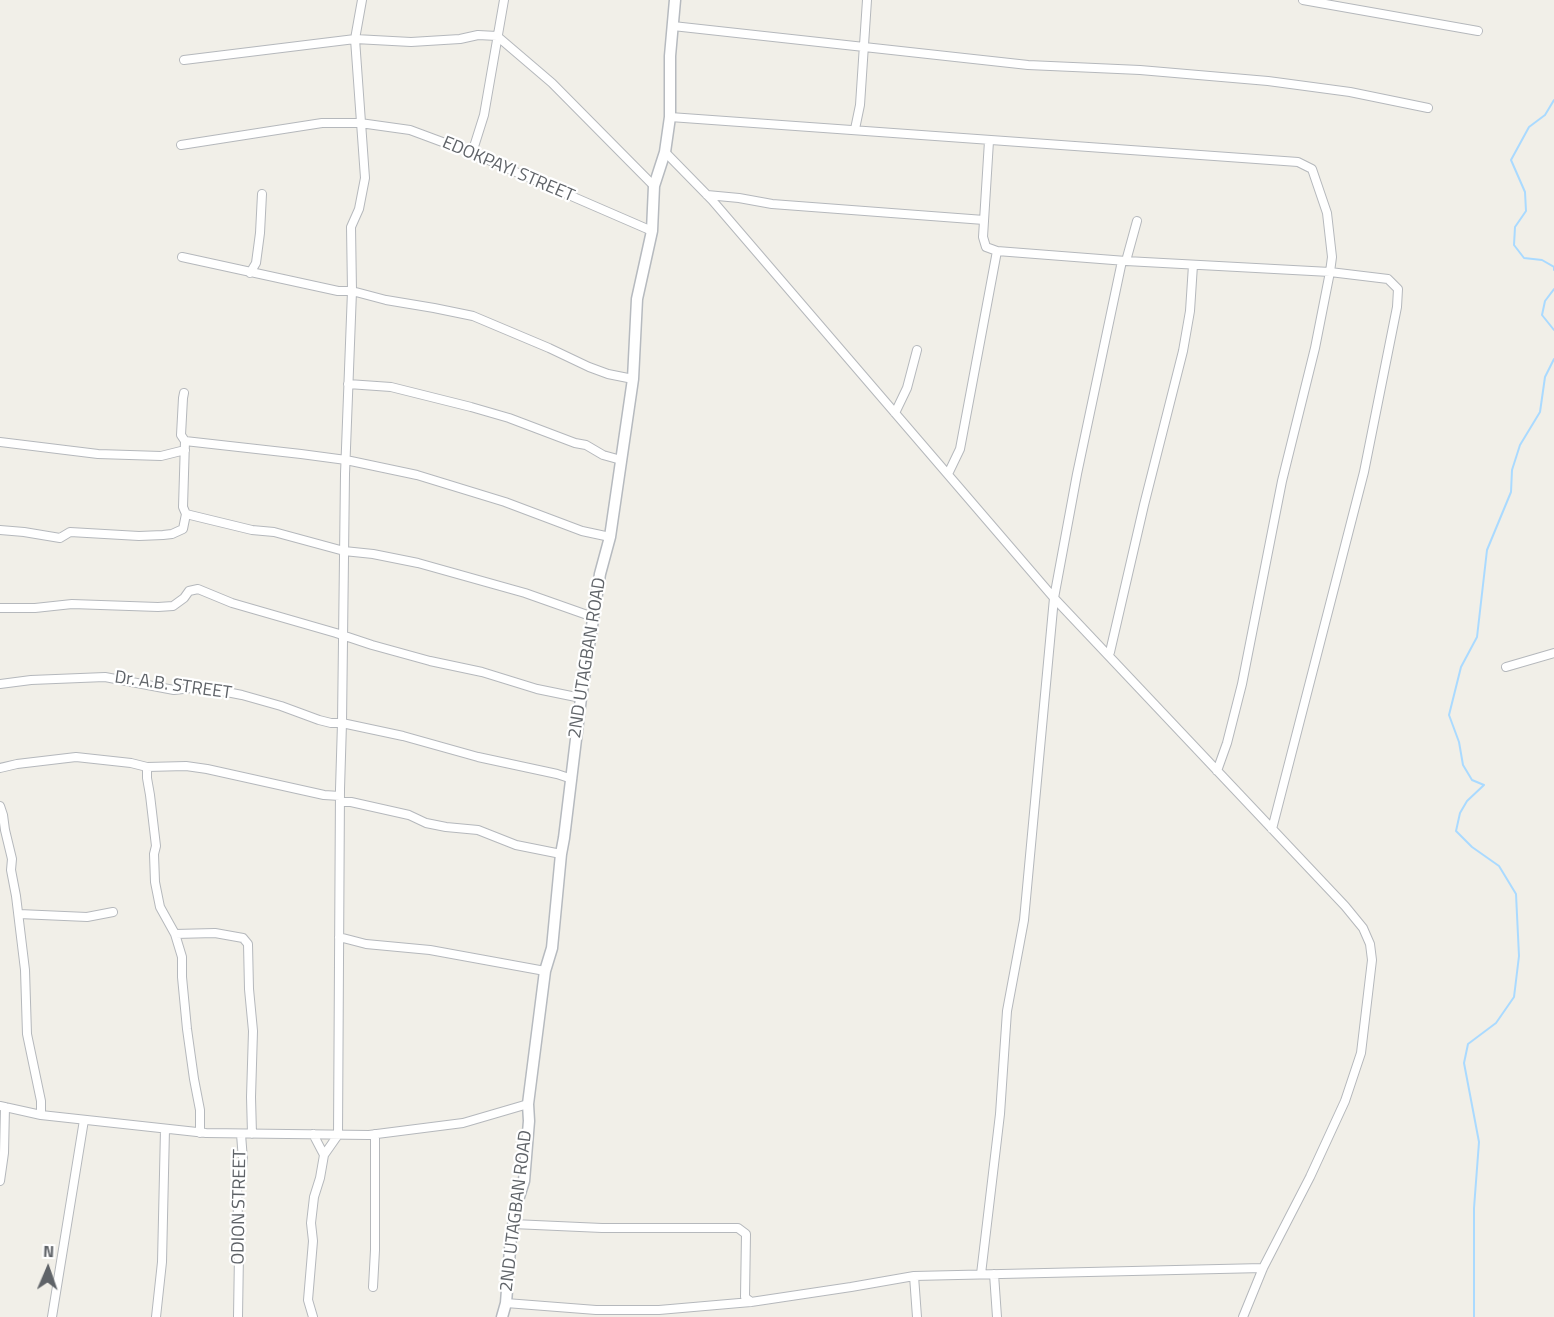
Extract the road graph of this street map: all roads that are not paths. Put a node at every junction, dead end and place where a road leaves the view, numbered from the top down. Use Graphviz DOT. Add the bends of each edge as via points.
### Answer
graph roads {
  1 [pos="362,0"];
  2 [pos="504,0"];
  3 [pos="675,0"];
  4 [pos="867,0"];
  5 [pos="1303,0"];
  6 [pos="673,26"];
  7 [pos="1478,31"];
  8 [pos="497,36"];
  9 [pos="355,39"];
  10 [pos="863,47"];
  11 [pos="184,60"];
  12 [pos="1428,108"];
  13 [pos="670,117"];
  14 [pos="360,123"];
  15 [pos="855,129"];
  16 [pos="989,141"];
  17 [pos="181,146"];
  18 [pos="665,152"];
  19 [pos="472,153"];
  20 [pos="654,186"];
  21 [pos="262,194"];
  22 [pos="707,195"];
  23 [pos="984,220"];
  24 [pos="1137,221"];
  25 [pos="652,231"];
  26 [pos="997,251"];
  27 [pos="182,257"];
  28 [pos="1124,261"];
  29 [pos="1193,265"];
  30 [pos="1330,272"];
  31 [pos="250,273"];
  32 [pos="352,291"];
  33 [pos="917,350"];
  34 [pos="633,379"];
  35 [pos="348,384"];
  36 [pos="184,393"];
  37 [pos="895,413"];
  38 [pos="0,442"];
  39 [pos="185,445"];
  40 [pos="346,460"];
  41 [pos="621,460"];
  42 [pos="948,474"];
  43 [pos="186,514"];
  44 [pos="0,530"];
  45 [pos="610,537"];
  46 [pos="344,551"];
  47 [pos="1054,598"];
  48 [pos="0,608"];
  49 [pos="592,617"];
  50 [pos="343,636"];
  51 [pos="1110,652"];
  52 [pos="1554,653"];
  53 [pos="1506,667"];
  54 [pos="0,684"];
  55 [pos="581,698"];
  56 [pos="342,723"];
  57 [pos="147,767"];
  58 [pos="0,768"];
  59 [pos="1217,771"];
  60 [pos="572,779"];
  61 [pos="340,799"];
  62 [pos="0,806"];
  63 [pos="1272,829"];
  64 [pos="561,854"];
  65 [pos="113,912"];
  66 [pos="19,914"];
  67 [pos="176,934"];
  68 [pos="339,937"];
  69 [pos="545,971"];
  70 [pos="528,1104"];
  71 [pos="3,1106"];
  72 [pos="41,1115"];
  73 [pos="84,1120"];
  74 [pos="165,1129"];
  75 [pos="200,1133"];
  76 [pos="241,1134"];
  77 [pos="252,1134"];
  78 [pos="313,1134"];
  79 [pos="375,1134"];
  80 [pos="338,1135"];
  81 [pos="324,1155"];
  82 [pos="0,1181"];
  83 [pos="513,1224"];
  84 [pos="1263,1268"];
  85 [pos="981,1274"];
  86 [pos="994,1274"];
  87 [pos="914,1276"];
  88 [pos="373,1287"];
  89 [pos="751,1302"];
  90 [pos="506,1303"];
  91 [pos="596,1313"];
  92 [pos="675,1313"];
  93 [pos="52,1317"];
  94 [pos="156,1317"];
  95 [pos="238,1317"];
  96 [pos="314,1317"];
  97 [pos="502,1317"];
  98 [pos="917,1317"];
  99 [pos="998,1317"];
  100 [pos="1244,1317"];
  1 -- 9 [label="street"];
  2 -- 8 [label="street"];
  3 -- 6 [label="street, 2ND UTAGBAN ROAD"];
  4 -- 10 [label="street"];
  5 -- 7 [label="street"];
  6 -- 10 [label="street"];
  6 -- 13 [label="street, 2ND UTAGBAN ROAD"];
  8 -- 9 [label="street" via="411,42"];
  8 -- 19 [label="street" via="484,115"];
  8 -- 20 [label="street" via="552,83"];
  9 -- 11 [label="street"];
  9 -- 14 [label="street"];
  10 -- 12 [label="street" via="1028,64 1268,81"];
  10 -- 15 [label="street"];
  13 -- 16 [label="street"];
  13 -- 18 [label="street, 2ND UTAGBAN ROAD"];
  14 -- 17 [label="street, EDOKPAYI STREET" via="322,123"];
  14 -- 19 [label="street, EDOKPAYI STREET" via="410,130"];
  14 -- 32 [label="street" via="365,178 351,227"];
  16 -- 23 [label="street"];
  16 -- 30 [label="street" via="1298,162 1312,169 1327,213"];
  18 -- 20 [label="street, 2ND UTAGBAN ROAD"];
  18 -- 22 [label="street"];
  19 -- 25 [label="street, EDOKPAYI STREET"];
  20 -- 25 [label="street, 2ND UTAGBAN ROAD"];
  21 -- 31 [label="street" via="256,263"];
  22 -- 23 [label="street" via="772,204"];
  22 -- 37 [label="street"];
  23 -- 26 [label="street" via="986,247"];
  24 -- 28 [label="street"];
  25 -- 34 [label="street, 2ND UTAGBAN ROAD" via="637,299"];
  26 -- 28 [label="street"];
  26 -- 42 [label="street" via="960,449"];
  27 -- 31 [label="street"];
  28 -- 29 [label="street"];
  28 -- 47 [label="street"];
  29 -- 30 [label="street"];
  29 -- 51 [label="street" via="1183,351"];
  30 -- 59 [label="street" via="1282,481 1242,684"];
  30 -- 63 [label="street" via="1388,279 1398,289 1397,307 1364,472"];
  31 -- 32 [label="street"];
  32 -- 34 [label="street" via="473,316 589,368"];
  32 -- 35 [label="street"];
  33 -- 37 [label="street" via="907,388"];
  34 -- 41 [label="street, 2ND UTAGBAN ROAD"];
  35 -- 40 [label="street"];
  35 -- 41 [label="street" via="391,387 471,407"];
  36 -- 39 [label="street"];
  37 -- 42 [label="street"];
  38 -- 39 [label="street" via="98,454 161,456"];
  39 -- 40 [label="street"];
  39 -- 43 [label="street"];
  40 -- 45 [label="street" via="417,475"];
  40 -- 46 [label="street"];
  41 -- 45 [label="street, 2ND UTAGBAN ROAD"];
  42 -- 47 [label="street"];
  43 -- 44 [label="street" via="183,529 163,535 70,532 60,538"];
  43 -- 46 [label="street"];
  45 -- 49 [label="street, 2ND UTAGBAN ROAD"];
  46 -- 49 [label="street" via="418,563 525,593"];
  46 -- 50 [label="street"];
  47 -- 59 [label="street"];
  47 -- 85 [label="street" via="1024,920 1007,1011 1000,1113"];
  48 -- 50 [label="street" via="72,604 173,606 189,591 198,589"];
  49 -- 55 [label="street, 2ND UTAGBAN ROAD"];
  50 -- 55 [label="street"];
  50 -- 56 [label="street"];
  52 -- 53 [label="street"];
  54 -- 56 [label="street, Dr. A.B. STREET" via="105,677 174,690 201,687"];
  55 -- 60 [label="street, 2ND UTAGBAN ROAD"];
  56 -- 60 [label="street, Dr. A.B. STREET"];
  56 -- 61 [label="street"];
  57 -- 58 [label="street" via="76,757"];
  57 -- 61 [label="street" via="207,769"];
  57 -- 67 [label="street" via="156,846 155,882 160,908"];
  59 -- 63 [label="street"];
  60 -- 64 [label="street, 2ND UTAGBAN ROAD"];
  61 -- 64 [label="street" via="409,814 426,823 478,830 516,845"];
  61 -- 68 [label="street"];
  62 -- 66 [label="street"];
  63 -- 84 [label="street" via="1363,928 1372,960 1361,1053 1345,1101"];
  64 -- 69 [label="street, 2ND UTAGBAN ROAD" via="552,948"];
  65 -- 66 [label="street" via="87,917"];
  66 -- 72 [label="street" via="27,1034"];
  67 -- 75 [label="street" via="182,957"];
  67 -- 77 [label="street" via="215,933 243,938 248,944 253,1031"];
  68 -- 69 [label="street"];
  68 -- 80 [label="street"];
  69 -- 70 [label="street, 2ND UTAGBAN ROAD"];
  70 -- 79 [label="street" via="463,1123"];
  70 -- 83 [label="street, 2ND UTAGBAN ROAD" via="524,1181"];
  71 -- 72 [label="street"];
  71 -- 82 [label="street"];
  72 -- 73 [label="street"];
  73 -- 74 [label="street"];
  73 -- 93 [label="street"];
  74 -- 75 [label="street"];
  74 -- 94 [label="street" via="162,1262"];
  75 -- 76 [label="street"];
  76 -- 77 [label="street"];
  76 -- 95 [label="street, ODION STREET" via="243,1160 237,1186"];
  77 -- 78 [label="street"];
  78 -- 80 [label="street"];
  78 -- 81 [label="street"];
  79 -- 80 [label="street"];
  79 -- 88 [label="street"];
  80 -- 81 [label="street"];
  81 -- 96 [label="street" via="311,1223 308,1300"];
  83 -- 89 [label="street" via="738,1228 746,1234 746,1297"];
  83 -- 90 [label="street, 2ND UTAGBAN ROAD"];
  84 -- 86 [label="street"];
  84 -- 100 [label="street"];
  85 -- 86 [label="street"];
  85 -- 87 [label="street"];
  86 -- 99 [label="street"];
  87 -- 89 [label="street"];
  87 -- 98 [label="street"];
  89 -- 92 [label="street"];
  90 -- 91 [label="street"];
  90 -- 97 [label="street, 2ND UTAGBAN ROAD"];
  91 -- 92 [label="street"];
}
